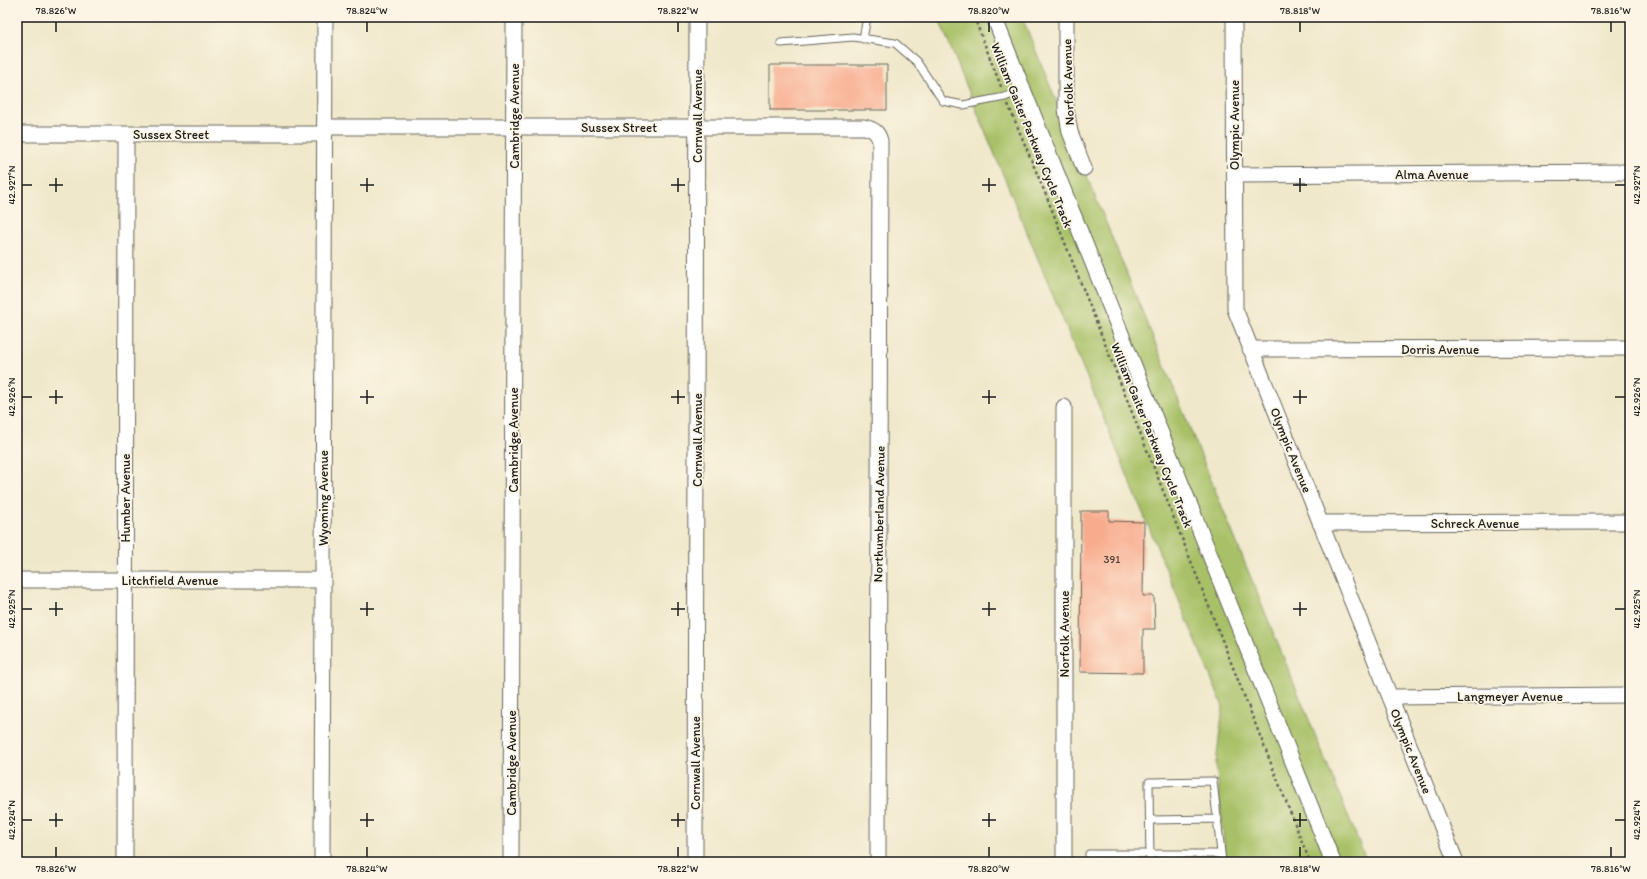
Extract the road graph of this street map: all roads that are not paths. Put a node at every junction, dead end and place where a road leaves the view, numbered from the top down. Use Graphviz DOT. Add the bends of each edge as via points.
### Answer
graph roads {
  1 [pos="325,17"];
  2 [pos="514,17"];
  3 [pos="697,17"];
  4 [pos="867,17"];
  5 [pos="994,17"];
  6 [pos="1066,17"];
  7 [pos="1234,17"];
  8 [pos="863,39"];
  9 [pos="781,43"];
  10 [pos="1024,90"];
  11 [pos="514,127"];
  12 [pos="697,127"];
  13 [pos="325,131"];
  14 [pos="17,134"];
  15 [pos="126,134"];
  16 [pos="880,167"];
  17 [pos="1084,168"];
  18 [pos="1630,172"];
  19 [pos="1234,175"];
  20 [pos="1630,348"];
  21 [pos="1250,350"];
  22 [pos="1064,407"];
  23 [pos="1630,522"];
  24 [pos="1320,523"];
  25 [pos="17,580"];
  26 [pos="125,580"];
  27 [pos="323,580"];
  28 [pos="1630,695"];
  29 [pos="1390,697"];
  30 [pos="1218,819"];
  31 [pos="1150,820"];
  32 [pos="1150,854"];
  33 [pos="1221,858"];
  34 [pos="125,862"];
  35 [pos="322,862"];
  36 [pos="512,862"];
  37 [pos="695,862"];
  38 [pos="878,862"];
  39 [pos="1064,862"];
  40 [pos="1089,862"];
  41 [pos="1150,862"];
  42 [pos="1333,862"];
  43 [pos="1456,862"];
  1 -- 13 [label="street, Wyoming Avenue"];
  2 -- 11 [label="street, Cambridge Avenue"];
  3 -- 12 [label="street, Cornwall Avenue"];
  4 -- 8 [label="lane"];
  5 -- 10 [label="street"];
  6 -- 17 [label="street, Norfolk Avenue" via="1066,109 1070,132"];
  7 -- 19 [label="street, Olympic Avenue"];
  8 -- 9 [label="lane" via="853,37"];
  8 -- 10 [label="lane" via="894,43 917,62 943,101 963,105 1005,97"];
  10 -- 42 [label="street"];
  11 -- 12 [label="street, Sussex Street"];
  11 -- 13 [label="street, Sussex Street"];
  11 -- 36 [label="street, Cambridge Avenue"];
  12 -- 16 [label="street, Sussex Street" via="871,128 880,141"];
  12 -- 37 [label="street, Cornwall Avenue"];
  13 -- 15 [label="street, Sussex Street"];
  13 -- 27 [label="street, Wyoming Avenue"];
  14 -- 15 [label="street, Sussex Street"];
  15 -- 26 [label="street, Humber Avenue"];
  16 -- 38 [label="street, Northumberland Avenue"];
  18 -- 19 [label="street, Alma Avenue"];
  19 -- 21 [label="street, Olympic Avenue" via="1234,301"];
  20 -- 21 [label="street, Dorris Avenue"];
  21 -- 24 [label="street, Olympic Avenue"];
  22 -- 39 [label="street, Norfolk Avenue"];
  23 -- 24 [label="street, Schreck Avenue"];
  24 -- 29 [label="street, Olympic Avenue"];
  25 -- 26 [label="street, Litchfield Avenue"];
  26 -- 27 [label="street, Litchfield Avenue"];
  26 -- 34 [label="street, Humber Avenue"];
  27 -- 35 [label="street, Wyoming Avenue"];
  28 -- 29 [label="street, Langmeyer Avenue"];
  29 -- 43 [label="street, Olympic Avenue"];
  30 -- 31 [label="lane"];
  30 -- 31 [label="lane" via="1213,781 1197,781 1149,782"];
  30 -- 33 [label="lane"];
  31 -- 32 [label="lane"];
  32 -- 33 [label="lane"];
  32 -- 40 [label="lane" via="1089,854"];
  32 -- 41 [label="lane"];
}
